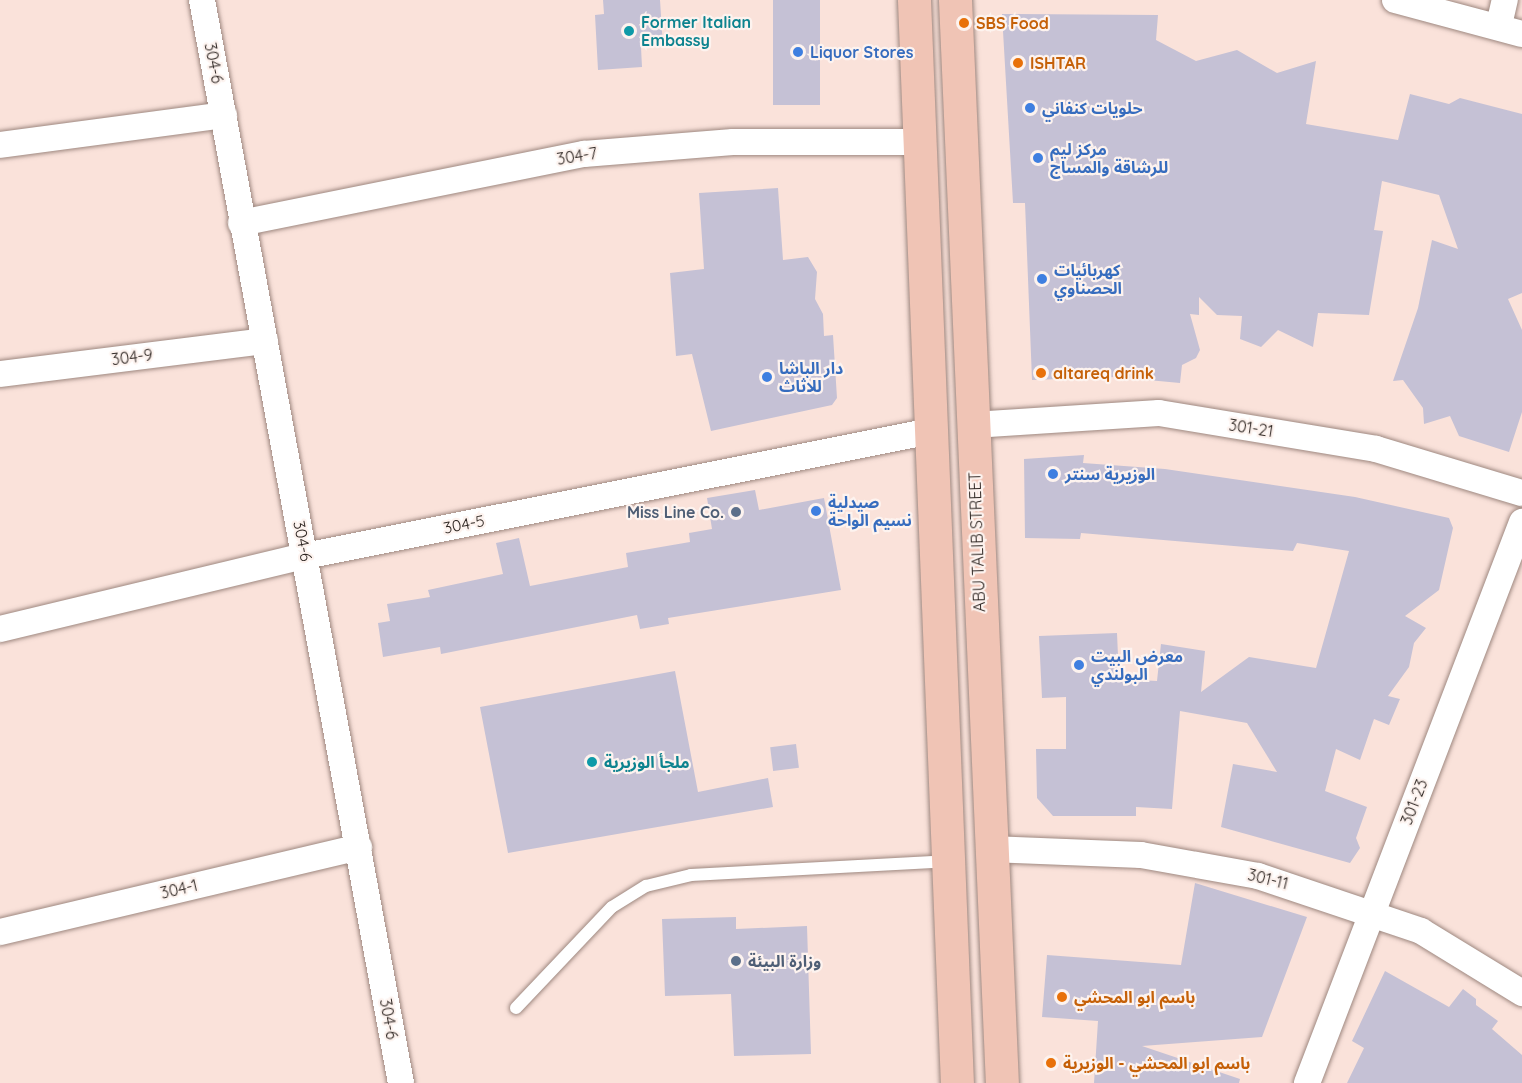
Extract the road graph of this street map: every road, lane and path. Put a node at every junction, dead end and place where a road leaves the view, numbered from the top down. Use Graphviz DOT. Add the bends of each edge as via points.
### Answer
graph roads {
  1 [pos="202,0"];
  2 [pos="914,0"];
  3 [pos="955,0"];
  4 [pos="1395,0"];
  5 [pos="1505,0"];
  6 [pos="1511,30"];
  7 [pos="224,115"];
  8 [pos="919,142"];
  9 [pos="0,145"];
  10 [pos="241,223"];
  11 [pos="265,341"];
  12 [pos="0,374"];
  13 [pos="973,425"];
  14 [pos="931,431"];
  15 [pos="1522,493"];
  16 [pos="1522,522"];
  17 [pos="305,556"];
  18 [pos="0,629"];
  19 [pos="359,847"];
  20 [pos="990,849"];
  21 [pos="948,861"];
  22 [pos="1371,911"];
  23 [pos="0,932"];
  24 [pos="1522,993"];
  25 [pos="516,1008"];
  26 [pos="400,1083"];
  27 [pos="957,1083"];
  28 [pos="1002,1083"];
  29 [pos="1307,1083"];
  1 -- 7 [label="street, 304-6"];
  2 -- 8 [label="main road"];
  3 -- 13 [label="main road, ABU TALIB STREET"];
  4 -- 6 [label="street"];
  5 -- 6 [label="street"];
  7 -- 9 [label="street"];
  7 -- 10 [label="street, 304-6"];
  8 -- 10 [label="street, 304-7" via="733,142 584,154"];
  8 -- 14 [label="main road"];
  10 -- 11 [label="street, 304-6"];
  11 -- 12 [label="street, 304-9"];
  11 -- 17 [label="street, 304-6"];
  13 -- 15 [label="street, 301-21" via="1159,413 1376,449"];
  13 -- 20 [label="main road, ABU TALIB STREET"];
  14 -- 17 [label="street, 304-5"];
  14 -- 21 [label="main road"];
  16 -- 22 [label="street, 301-23"];
  17 -- 18 [label="street, 304-5"];
  17 -- 19 [label="street, 304-6"];
  19 -- 23 [label="street, 304-1"];
  19 -- 26 [label="street, 304-6"];
  20 -- 22 [label="street, 301-11" via="1082,850 1200,864"];
  20 -- 28 [label="main road, ABU TALIB STREET"];
  21 -- 25 [label="lane" via="691,875 646,886 612,907"];
  21 -- 27 [label="main road"];
  22 -- 24 [label="street, 301-11" via="1422,931"];
  22 -- 29 [label="street, 301-23"];
}
